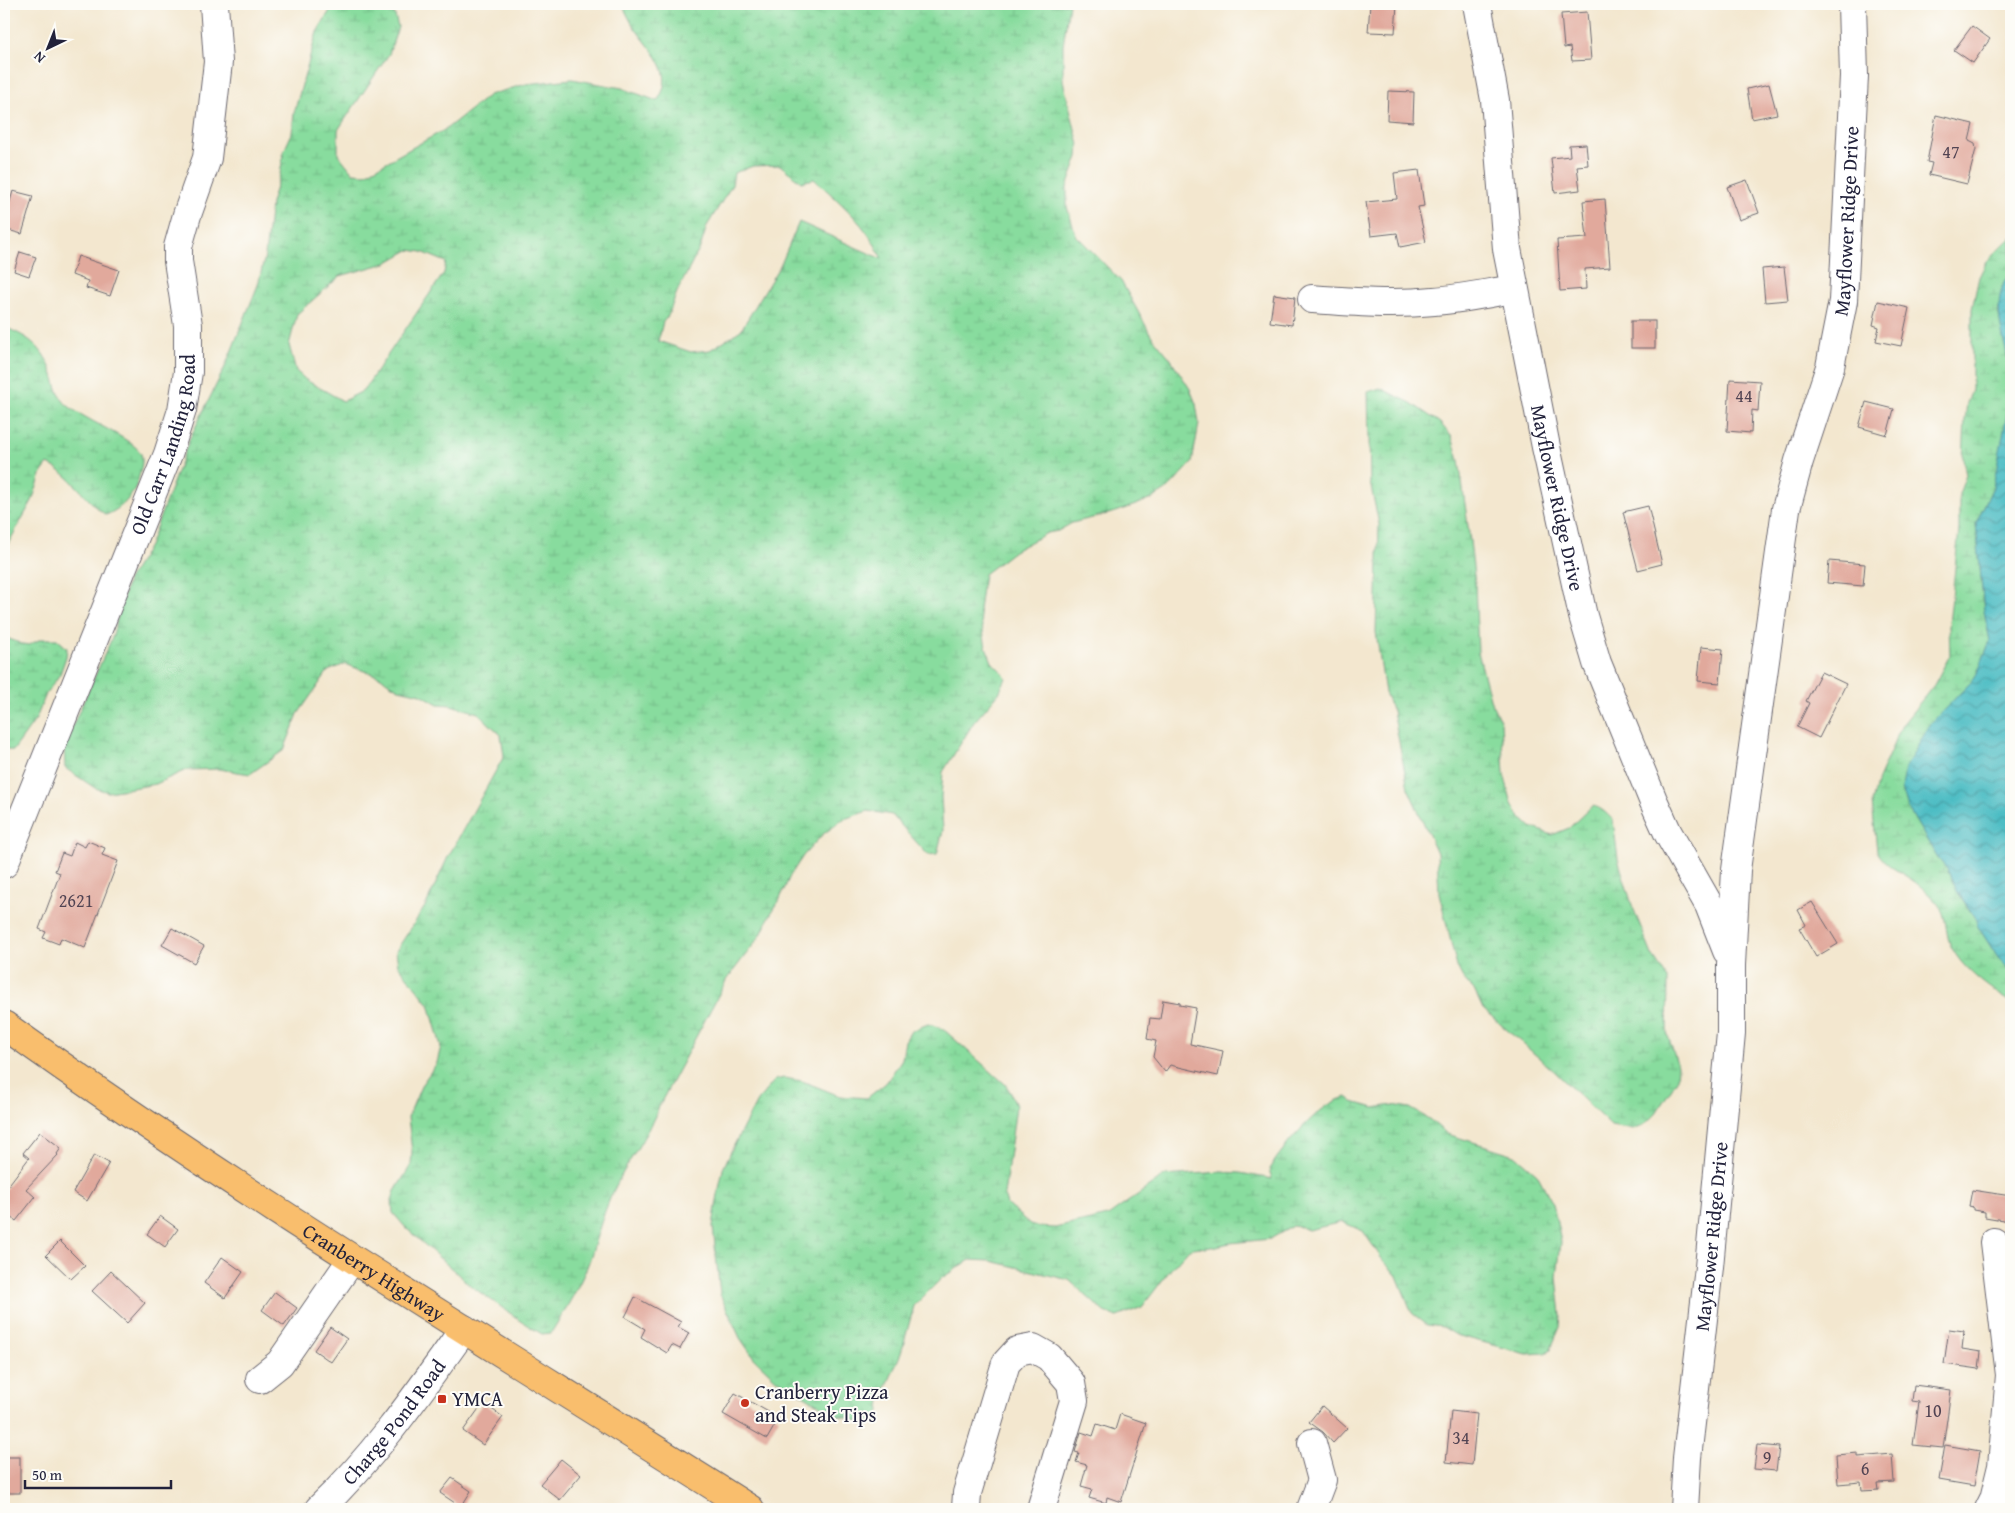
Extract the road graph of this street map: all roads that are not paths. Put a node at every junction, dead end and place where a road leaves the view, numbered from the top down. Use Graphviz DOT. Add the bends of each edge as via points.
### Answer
graph roads {
  1 [pos="214,4"];
  2 [pos="1476,4"];
  3 [pos="1852,4"];
  4 [pos="1514,289"];
  5 [pos="1312,299"];
  6 [pos="4,864"];
  7 [pos="1731,965"];
  8 [pos="4,1026"];
  9 [pos="1994,1242"];
  10 [pos="352,1259"];
  11 [pos="464,1329"];
  12 [pos="260,1380"];
  13 [pos="1312,1443"];
  14 [pos="319,1509"];
  15 [pos="750,1509"];
  16 [pos="966,1509"];
  17 [pos="1041,1509"];
  18 [pos="1311,1509"];
  19 [pos="1684,1509"];
  20 [pos="1989,1509"];
  1 -- 6 [label="street, Old Carr Landing Road" via="218,62 207,158 178,246 189,352 182,410 168,454"];
  2 -- 4 [label="street, Mayflower Ridge Drive" via="1495,100 1504,224"];
  3 -- 7 [label="street, Mayflower Ridge Drive" via="1854,76 1843,301 1830,367 1799,461 1780,544 1736,870"];
  4 -- 5 [label="street" via="1416,302"];
  4 -- 7 [label="street, Mayflower Ridge Drive" via="1583,616 1597,663 1668,833 1715,916"];
  7 -- 19 [label="street, Mayflower Ridge Drive" via="1731,1033"];
  8 -- 10 [label="main road, Cranberry Highway" via="224,1177"];
  9 -- 20 [label="street" via="2010,1375 2002,1466"];
  10 -- 11 [label="main road, Cranberry Highway"];
  10 -- 12 [label="street" via="280,1363"];
  11 -- 14 [label="street, Charge Pond Road" via="382,1440"];
  11 -- 15 [label="main road, Cranberry Highway"];
  13 -- 18 [label="street" via="1322,1480"];
  16 -- 17 [label="street" via="966,1493 1006,1363 1017,1351 1032,1348 1049,1357 1071,1383 1074,1401"];
}
